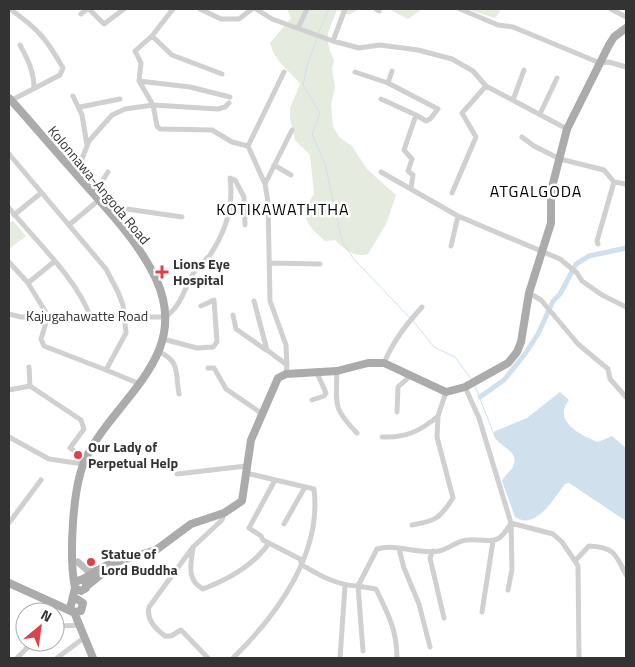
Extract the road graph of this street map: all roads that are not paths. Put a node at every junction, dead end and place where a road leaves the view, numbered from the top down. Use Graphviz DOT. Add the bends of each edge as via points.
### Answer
graph roads {
  1 [pos="10,9"];
  2 [pos="88,9"];
  3 [pos="124,9"];
  4 [pos="173,9"];
  5 [pos="200,9"];
  6 [pos="252,9"];
  7 [pos="256,9"];
  8 [pos="306,9"];
  9 [pos="345,9"];
  10 [pos="460,9"];
  11 [pos="611,9"];
  12 [pos="81,14"];
  13 [pos="626,17"];
  14 [pos="298,28"];
  15 [pos="626,28"];
  16 [pos="152,36"];
  17 [pos="333,41"];
  18 [pos="20,46"];
  19 [pos="600,63"];
  20 [pos="626,67"];
  21 [pos="524,70"];
  22 [pos="392,71"];
  23 [pos="284,72"];
  24 [pos="355,72"];
  25 [pos="222,74"];
  26 [pos="557,78"];
  27 [pos="139,81"];
  28 [pos="388,83"];
  29 [pos="486,86"];
  30 [pos="34,88"];
  31 [pos="73,96"];
  32 [pos="120,99"];
  33 [pos="381,99"];
  34 [pos="10,100"];
  35 [pos="513,100"];
  36 [pos="152,105"];
  37 [pos="80,107"];
  38 [pos="540,114"];
  39 [pos="416,116"];
  40 [pos="567,129"];
  41 [pos="292,130"];
  42 [pos="522,137"];
  43 [pos="248,146"];
  44 [pos="87,148"];
  45 [pos="9,154"];
  46 [pos="560,159"];
  47 [pos="274,165"];
  48 [pos="108,172"];
  49 [pos="381,172"];
  50 [pos="76,174"];
  51 [pos="291,175"];
  52 [pos="614,182"];
  53 [pos="264,184"];
  54 [pos="626,184"];
  55 [pos="412,189"];
  56 [pos="41,193"];
  57 [pos="452,193"];
  58 [pos="96,197"];
  59 [pos="9,208"];
  60 [pos="108,210"];
  61 [pos="14,215"];
  62 [pos="458,216"];
  63 [pos="182,217"];
  64 [pos="69,225"];
  65 [pos="245,225"];
  66 [pos="598,244"];
  67 [pos="451,246"];
  68 [pos="543,251"];
  69 [pos="54,261"];
  70 [pos="9,262"];
  71 [pos="269,263"];
  72 [pos="320,264"];
  73 [pos="28,283"];
  74 [pos="529,293"];
  75 [pos="254,302"];
  76 [pos="202,306"];
  77 [pos="422,307"];
  78 [pos="626,307"];
  79 [pos="9,314"];
  80 [pos="125,315"];
  81 [pos="233,315"];
  82 [pos="48,316"];
  83 [pos="90,316"];
  84 [pos="165,317"];
  85 [pos="163,340"];
  86 [pos="267,350"];
  87 [pos="160,352"];
  88 [pos="384,363"];
  89 [pos="29,367"];
  90 [pos="208,368"];
  91 [pos="106,370"];
  92 [pos="287,370"];
  93 [pos="337,371"];
  94 [pos="317,373"];
  95 [pos="410,376"];
  96 [pos="140,384"];
  97 [pos="471,384"];
  98 [pos="30,386"];
  99 [pos="9,390"];
  100 [pos="446,392"];
  101 [pos="179,394"];
  102 [pos="626,397"];
  103 [pos="312,400"];
  104 [pos="261,412"];
  105 [pos="397,412"];
  106 [pos="438,416"];
  107 [pos="357,434"];
  108 [pos="9,437"];
  109 [pos="382,437"];
  110 [pos="84,461"];
  111 [pos="246,469"];
  112 [pos="177,474"];
  113 [pos="41,480"];
  114 [pos="275,480"];
  115 [pos="305,487"];
  116 [pos="224,513"];
  117 [pos="9,523"];
  118 [pos="510,523"];
  119 [pos="284,524"];
  120 [pos="412,525"];
  121 [pos="73,537"];
  122 [pos="493,541"];
  123 [pos="269,544"];
  124 [pos="193,547"];
  125 [pos="400,549"];
  126 [pos="433,551"];
  127 [pos="575,561"];
  128 [pos="78,562"];
  129 [pos="114,563"];
  130 [pos="302,565"];
  131 [pos="98,570"];
  132 [pos="626,575"];
  133 [pos="9,583"];
  134 [pos="81,584"];
  135 [pos="345,586"];
  136 [pos="358,586"];
  137 [pos="508,590"];
  138 [pos="72,601"];
  139 [pos="50,602"];
  140 [pos="65,602"];
  141 [pos="83,606"];
  142 [pos="65,608"];
  143 [pos="74,612"];
  144 [pos="482,612"];
  145 [pos="444,618"];
  146 [pos="81,625"];
  147 [pos="65,626"];
  148 [pos="85,637"];
  149 [pos="430,647"];
  150 [pos="362,651"];
  151 [pos="57,658"];
  152 [pos="93,658"];
  153 [pos="208,658"];
  154 [pos="233,658"];
  155 [pos="340,658"];
  156 [pos="397,658"];
  157 [pos="579,658"];
  1 -- 30 [label="street" via="36,27 63,68 60,75"];
  2 -- 3 [label="street" via="104,24"];
  2 -- 12 [label="street"];
  4 -- 16 [label="street"];
  5 -- 6 [label="street" via="221,19 240,19"];
  7 -- 14 [label="street" via="272,19"];
  8 -- 14 [label="street"];
  9 -- 17 [label="street"];
  10 -- 19 [label="street"];
  11 -- 13 [label="street"];
  14 -- 17 [label="street"];
  15 -- 19 [label="main road" via="614,37"];
  16 -- 25 [label="street" via="172,55"];
  16 -- 27 [label="street" via="135,51 141,62"];
  17 -- 29 [label="street" via="360,48 380,45 418,50 452,59 473,71"];
  18 -- 30 [label="street" via="31,66"];
  19 -- 20 [label="street"];
  19 -- 40 [label="main road"];
  21 -- 35 [label="street"];
  22 -- 28 [label="street"];
  23 -- 43 [label="street"];
  24 -- 28 [label="street"];
  26 -- 38 [label="street"];
  27 -- 36 [label="street"];
  27 -- 36 [label="street" via="190,87 230,100 225,107 218,109"];
  28 -- 39 [label="street" via="438,109 430,120"];
  29 -- 35 [label="street"];
  29 -- 57 [label="street" via="462,113 476,137"];
  30 -- 34 [label="street"];
  31 -- 37 [label="street"];
  32 -- 37 [label="street"];
  33 -- 39 [label="street"];
  34 -- 50 [label="main road, Kolonnawa-Angoda Road"];
  35 -- 38 [label="street"];
  36 -- 43 [label="street" via="160,129 212,130 232,142"];
  36 -- 44 [label="street" via="125,109 112,115"];
  37 -- 44 [label="street"];
  38 -- 40 [label="street"];
  39 -- 55 [label="street" via="404,150 412,159 408,171 413,175"];
  40 -- 46 [label="main road"];
  41 -- 47 [label="street"];
  42 -- 46 [label="street"];
  43 -- 53 [label="street"];
  44 -- 50 [label="street"];
  45 -- 56 [label="street"];
  46 -- 52 [label="street" via="604,170"];
  46 -- 68 [label="main road" via="551,191 550,223"];
  47 -- 51 [label="street"];
  47 -- 53 [label="street"];
  48 -- 58 [label="street"];
  49 -- 55 [label="street"];
  50 -- 58 [label="main road, Kolonnawa-Angoda Road"];
  52 -- 54 [label="street"];
  52 -- 66 [label="street"];
  53 -- 71 [label="street" via="268,202"];
  55 -- 62 [label="street"];
  56 -- 61 [label="street"];
  56 -- 64 [label="street"];
  58 -- 60 [label="main road, Kolonnawa-Angoda Road"];
  58 -- 64 [label="street"];
  59 -- 61 [label="street"];
  60 -- 63 [label="street" via="120,208"];
  60 -- 84 [label="main road, Kolonnawa-Angoda Road" via="156,279"];
  61 -- 69 [label="street"];
  62 -- 67 [label="street"];
  62 -- 68 [label="street"];
  64 -- 80 [label="street" via="106,269"];
  65 -- 84 [label="street" via="244,197 235,180 230,178 232,195 225,229 209,256 194,272 177,308"];
  68 -- 74 [label="main road"];
  68 -- 78 [label="street" via="566,264 602,295"];
  69 -- 73 [label="street"];
  69 -- 83 [label="street"];
  70 -- 73 [label="street"];
  71 -- 72 [label="street"];
  71 -- 92 [label="street" via="270,302 286,345"];
  73 -- 82 [label="street"];
  74 -- 97 [label="main road" via="518,352 508,363"];
  74 -- 102 [label="street" via="541,300 578,344 608,369 610,379"];
  75 -- 86 [label="street"];
  76 -- 85 [label="street" via="214,300 216,342 213,347 197,348"];
  77 -- 88 [label="street" via="407,322"];
  79 -- 82 [label="street, Kajugahawatte Road"];
  80 -- 83 [label="street, Kajugahawatte Road"];
  80 -- 84 [label="street, Kajugahawatte Road"];
  80 -- 91 [label="street" via="126,333"];
  81 -- 86 [label="street" via="236,329"];
  82 -- 83 [label="street, Kajugahawatte Road"];
  82 -- 91 [label="street" via="41,339 44,346"];
  84 -- 85 [label="main road, Kolonnawa-Angoda Road"];
  85 -- 87 [label="main road, Kolonnawa-Angoda Road"];
  86 -- 92 [label="street"];
  87 -- 96 [label="main road, Kolonnawa-Angoda Road"];
  87 -- 101 [label="street" via="171,357 176,367"];
  88 -- 93 [label="main road" via="368,363"];
  88 -- 95 [label="main road"];
  89 -- 98 [label="street"];
  90 -- 104 [label="street" via="214,368 226,389"];
  91 -- 96 [label="street"];
  92 -- 94 [label="main road"];
  92 -- 104 [label="main road" via="275,382"];
  93 -- 94 [label="main road"];
  93 -- 107 [label="street" via="339,414"];
  94 -- 103 [label="street" via="326,392"];
  95 -- 100 [label="main road"];
  95 -- 105 [label="street" via="398,387"];
  96 -- 110 [label="main road, Kolonnawa-Angoda Road"];
  97 -- 100 [label="main road"];
  97 -- 118 [label="street"];
  98 -- 99 [label="street"];
  98 -- 110 [label="street" via="81,420 84,429 70,448"];
  100 -- 106 [label="street"];
  104 -- 111 [label="main road"];
  106 -- 109 [label="street" via="409,436"];
  106 -- 120 [label="street" via="437,437 453,498 441,516"];
  108 -- 110 [label="street" via="49,459"];
  110 -- 121 [label="main road, Kolonnawa-Angoda Road" via="76,496"];
  111 -- 112 [label="street"];
  111 -- 114 [label="street"];
  111 -- 116 [label="main road" via="242,500"];
  113 -- 117 [label="street"];
  114 -- 115 [label="street"];
  114 -- 123 [label="street" via="249,528"];
  115 -- 119 [label="street"];
  115 -- 130 [label="street" via="314,489 316,510"];
  116 -- 124 [label="street" via="222,520"];
  116 -- 129 [label="main road" via="191,524 156,550"];
  118 -- 122 [label="street" via="505,533"];
  118 -- 127 [label="street" via="553,534"];
  118 -- 137 [label="street" via="512,569"];
  121 -- 128 [label="main road, Kolonnawa-Angoda Road"];
  121 -- 134 [label="main road, Kolonnawa-Angoda Road"];
  122 -- 126 [label="street" via="467,540"];
  122 -- 144 [label="street"];
  123 -- 124 [label="street" via="242,569 203,589 190,576"];
  123 -- 130 [label="street" via="300,559"];
  124 -- 153 [label="street" via="149,607 149,620 165,636 181,630"];
  125 -- 126 [label="street"];
  125 -- 136 [label="street" via="387,546 377,550"];
  125 -- 149 [label="street"];
  126 -- 145 [label="street" via="430,558"];
  127 -- 132 [label="street" via="589,546 604,546 612,550"];
  127 -- 157 [label="street" via="580,607"];
  128 -- 131 [label="main road" via="88,571"];
  128 -- 134 [label="main road, Kolonnawa-Angoda Road"];
  129 -- 131 [label="main road"];
  129 -- 134 [label="main road"];
  130 -- 135 [label="street" via="329,581"];
  130 -- 154 [label="street" via="277,605"];
  131 -- 134 [label="main road"];
  133 -- 139 [label="main road"];
  134 -- 138 [label="main road"];
  134 -- 141 [label="main road"];
  135 -- 136 [label="street"];
  135 -- 155 [label="street"];
  136 -- 150 [label="street"];
  136 -- 156 [label="street" via="376,589 394,625"];
  138 -- 140 [label="main road"];
  138 -- 141 [label="main road" via="77,599"];
  138 -- 143 [label="main road" via="70,609"];
  141 -- 143 [label="main road"];
  141 -- 146 [label="main road"];
  142 -- 143 [label="main road"];
  143 -- 146 [label="main road"];
  146 -- 147 [label="street"];
  146 -- 148 [label="main road"];
  148 -- 151 [label="street"];
  148 -- 152 [label="main road"];
}
